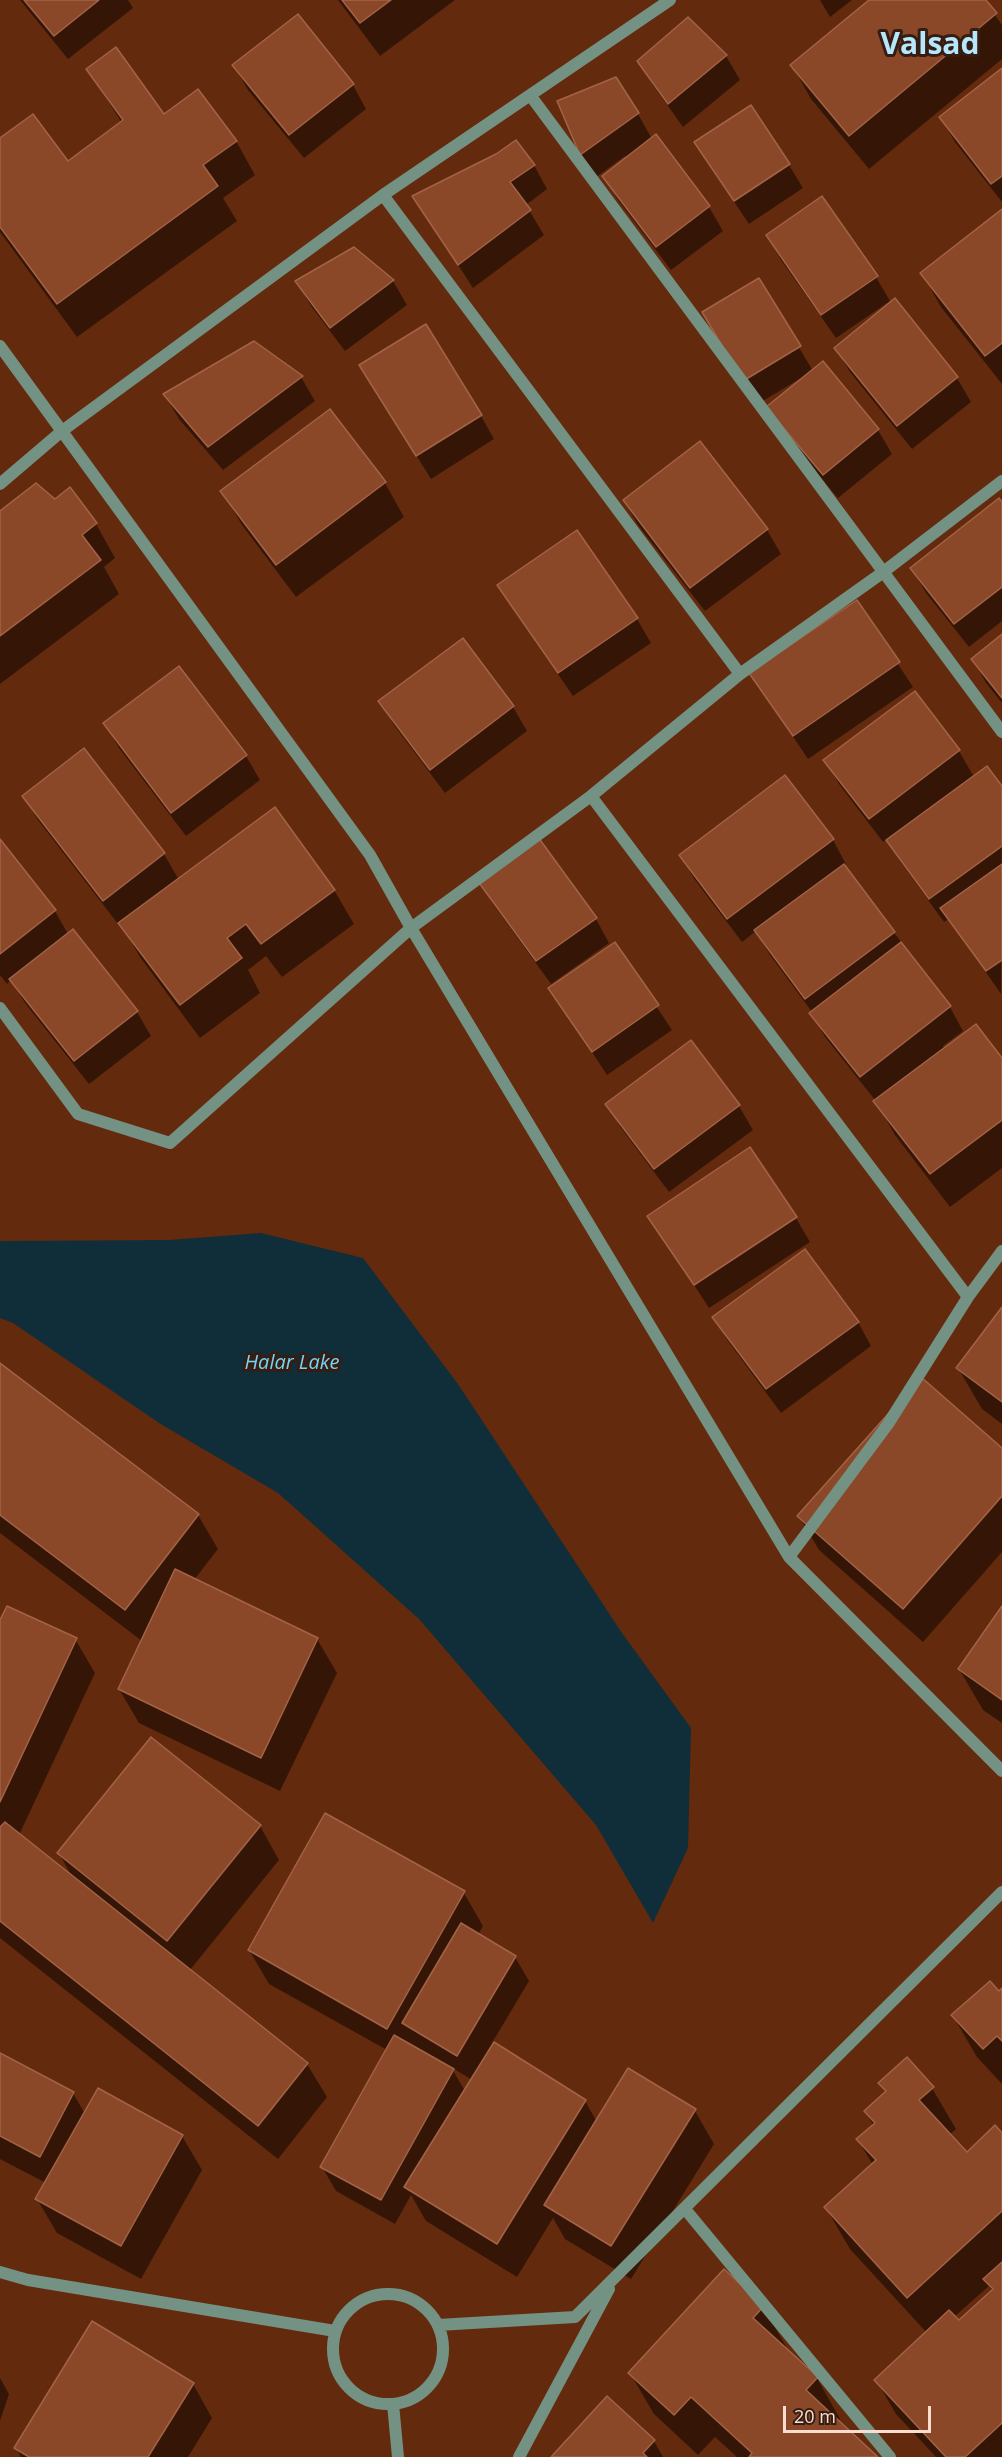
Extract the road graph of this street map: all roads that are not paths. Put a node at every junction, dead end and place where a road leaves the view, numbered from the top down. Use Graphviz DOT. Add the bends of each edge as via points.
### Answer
graph roads {
  1 [pos="670,0"];
  2 [pos="530,95"];
  3 [pos="383,195"];
  4 [pos="0,346"];
  5 [pos="62,432"];
  6 [pos="1002,482"];
  7 [pos="0,484"];
  8 [pos="882,573"];
  9 [pos="740,674"];
  10 [pos="1002,732"];
  11 [pos="591,796"];
  12 [pos="411,928"];
  13 [pos="0,1008"];
  14 [pos="1002,1251"];
  15 [pos="968,1297"];
  16 [pos="789,1557"];
  17 [pos="1002,1771"];
  18 [pos="1002,1892"];
  19 [pos="685,2209"];
  20 [pos="0,2272"];
  21 [pos="616,2277"];
  22 [pos="438,2325"];
  23 [pos="336,2331"];
  24 [pos="393,2404"];
  25 [pos="398,2457"];
  26 [pos="519,2457"];
  27 [pos="890,2457"];
  1 -- 2 [label="street"];
  2 -- 3 [label="street"];
  2 -- 8 [label="street"];
  3 -- 5 [label="street"];
  3 -- 9 [label="street"];
  4 -- 5 [label="street"];
  5 -- 7 [label="street"];
  5 -- 12 [label="street" via="369,855"];
  6 -- 8 [label="street"];
  8 -- 9 [label="street"];
  8 -- 10 [label="street"];
  9 -- 11 [label="street"];
  11 -- 12 [label="street"];
  11 -- 15 [label="street"];
  12 -- 13 [label="street" via="170,1143 78,1114"];
  12 -- 16 [label="street"];
  14 -- 15 [label="street"];
  15 -- 16 [label="street" via="888,1424"];
  16 -- 17 [label="street"];
  18 -- 19 [label="street"];
  19 -- 21 [label="street"];
  19 -- 27 [label="street"];
  20 -- 23 [label="street" via="28,2280"];
  21 -- 22 [label="street" via="575,2317"];
  21 -- 26 [label="street"];
  22 -- 23 [label="street" via="425,2307 406,2296 385,2293 364,2299 347,2313"];
  22 -- 24 [label="street" via="444,2345 441,2367 430,2385 413,2398"];
  23 -- 24 [label="street" via="333,2352 339,2373 352,2390 371,2401"];
  24 -- 25 [label="street"];
}
